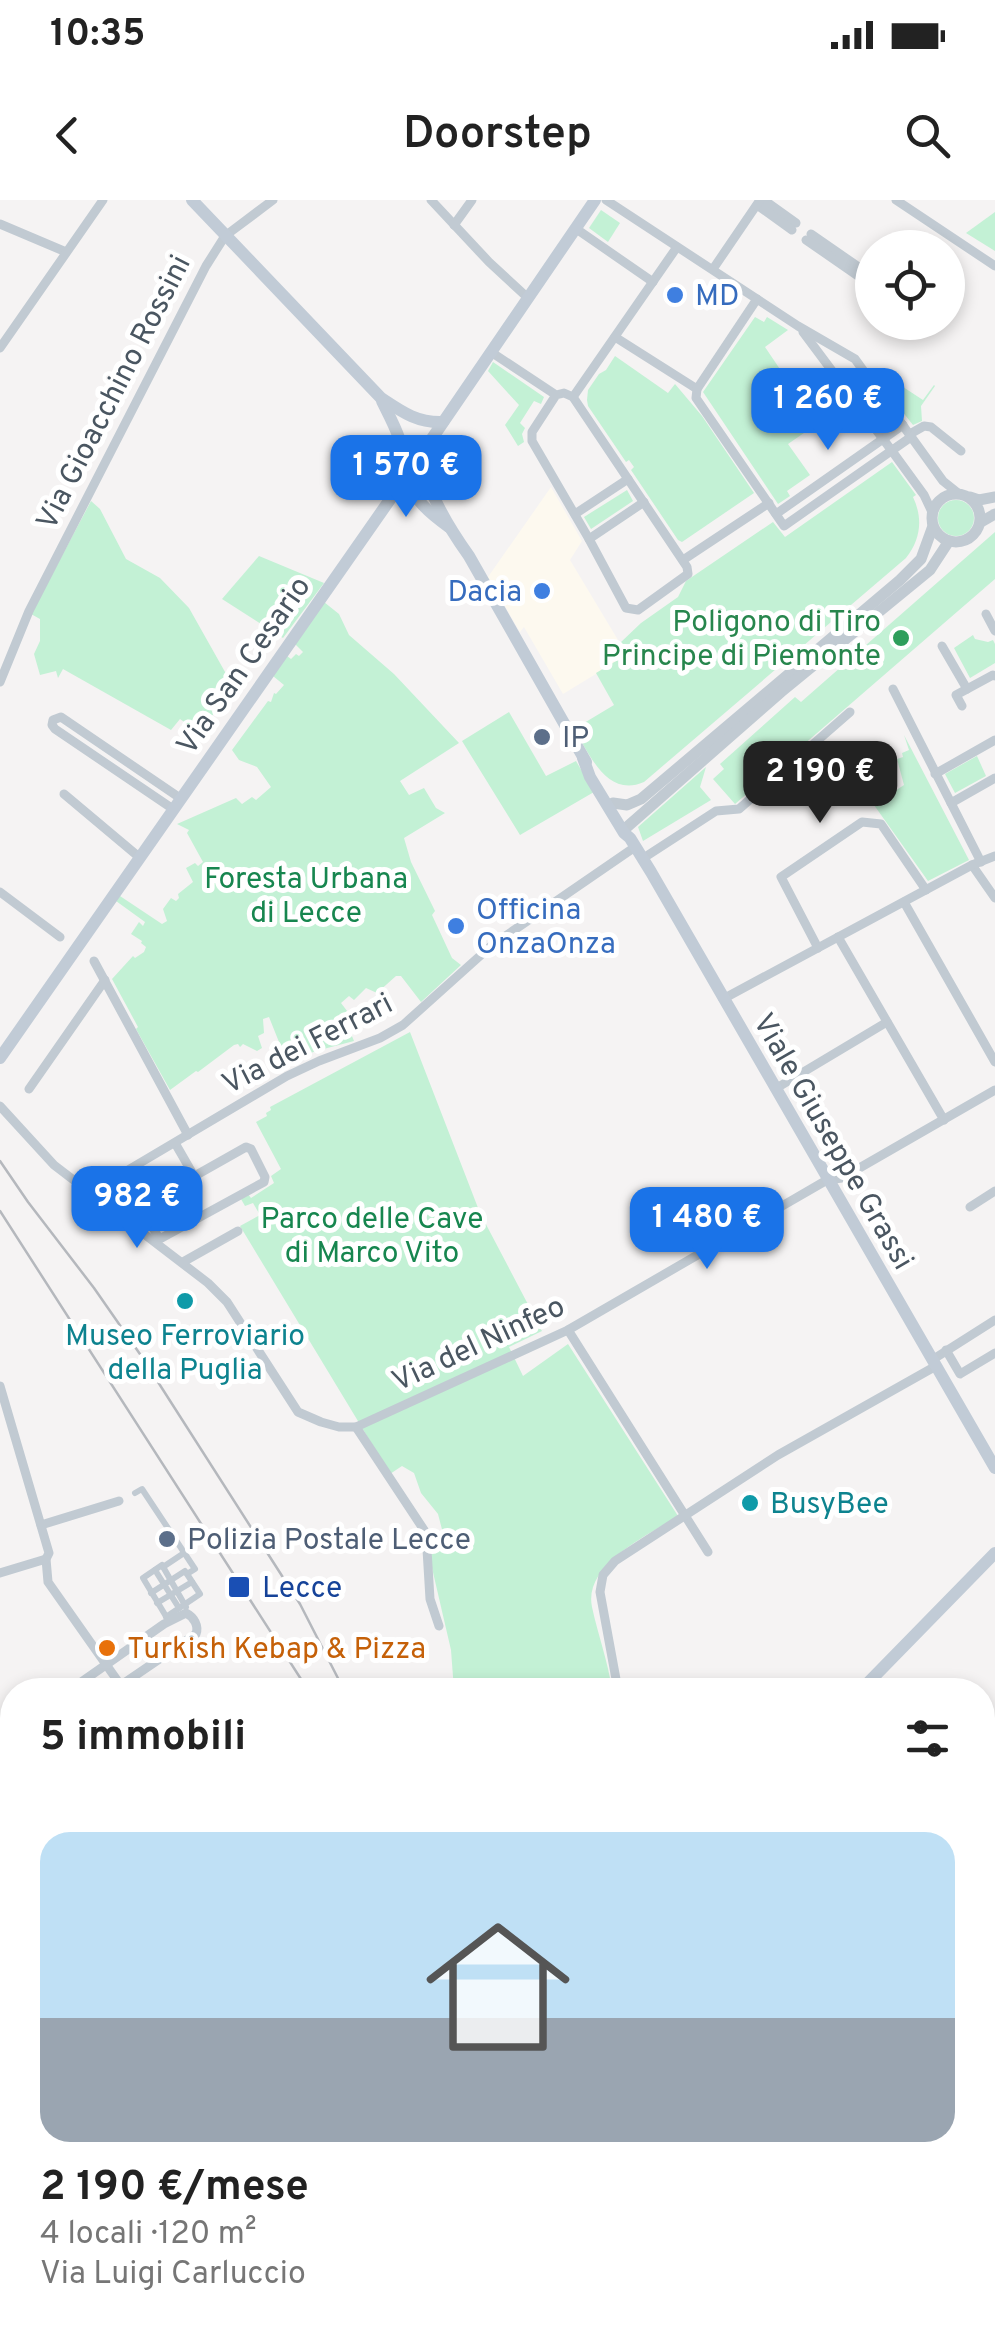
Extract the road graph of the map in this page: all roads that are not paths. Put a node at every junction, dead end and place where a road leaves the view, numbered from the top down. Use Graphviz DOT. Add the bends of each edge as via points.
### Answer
graph roads {
  1 [pos="103,200"];
  2 [pos="192,200"];
  3 [pos="273,200"];
  4 [pos="431,200"];
  5 [pos="472,200"];
  6 [pos="595,200"];
  7 [pos="606,200"];
  8 [pos="896,200"];
  9 [pos="760,202"];
  10 [pos="257,204"];
  11 [pos="0,224"];
  12 [pos="454,226"];
  13 [pos="794,227"];
  14 [pos="575,228"];
  15 [pos="225,236"];
  16 [pos="808,237"];
  17 [pos="677,246"];
  18 [pos="66,252"];
  19 [pos="995,266"];
  20 [pos="712,270"];
  21 [pos="855,270"];
  22 [pos="653,282"];
  23 [pos="528,298"];
  24 [pos="757,299"];
  25 [pos="798,326"];
  26 [pos="615,337"];
  27 [pos="0,348"];
  28 [pos="491,352"];
  29 [pos="860,367"];
  30 [pos="842,382"];
  31 [pos="696,394"];
  32 [pos="556,395"];
  33 [pos="573,397"];
  34 [pos="381,398"];
  35 [pos="406,414"];
  36 [pos="442,422"];
  37 [pos="902,424"];
  38 [pos="398,434"];
  39 [pos="883,439"];
  40 [pos="913,439"];
  41 [pos="423,450"];
  42 [pos="892,451"];
  43 [pos="961,452"];
  44 [pos="404,478"];
  45 [pos="628,479"];
  46 [pos="426,481"];
  47 [pos="963,495"];
  48 [pos="995,497"];
  49 [pos="644,502"];
  50 [pos="768,503"];
  51 [pos="575,514"];
  52 [pos="776,514"];
  53 [pos="995,514"];
  54 [pos="933,519"];
  55 [pos="980,522"];
  56 [pos="448,527"];
  57 [pos="589,538"];
  58 [pos="949,541"];
  59 [pos="683,560"];
  60 [pos="986,614"];
  61 [pos="995,631"];
  62 [pos="942,646"];
  63 [pos="995,676"];
  64 [pos="0,682"];
  65 [pos="893,689"];
  66 [pos="967,689"];
  67 [pos="962,706"];
  68 [pos="850,712"];
  69 [pos="995,740"];
  70 [pos="583,758"];
  71 [pos="935,774"];
  72 [pos="995,778"];
  73 [pos="64,794"];
  74 [pos="613,803"];
  75 [pos="951,803"];
  76 [pos="176,804"];
  77 [pos="634,843"];
  78 [pos="995,856"];
  79 [pos="139,857"];
  80 [pos="976,863"];
  81 [pos="926,890"];
  82 [pos="0,892"];
  83 [pos="995,898"];
  84 [pos="904,902"];
  85 [pos="60,937"];
  86 [pos="838,938"];
  87 [pos="818,948"];
  88 [pos="94,961"];
  89 [pos="105,980"];
  90 [pos="723,999"];
  91 [pos="887,1022"];
  92 [pos="0,1058"];
  93 [pos="995,1062"];
  94 [pos="28,1089"];
  95 [pos="775,1089"];
  96 [pos="995,1090"];
  97 [pos="0,1106"];
  98 [pos="944,1120"];
  99 [pos="188,1135"];
  100 [pos="175,1143"];
  101 [pos="194,1176"];
  102 [pos="827,1180"];
  103 [pos="84,1188"];
  104 [pos="995,1191"];
  105 [pos="970,1206"];
  106 [pos="238,1231"];
  107 [pos="156,1241"];
  108 [pos="183,1262"];
  109 [pos="995,1320"];
  110 [pos="568,1330"];
  111 [pos="946,1350"];
  112 [pos="995,1353"];
  113 [pos="934,1363"];
  114 [pos="0,1386"];
  115 [pos="356,1427"];
  116 [pos="995,1468"];
  117 [pos="136,1493"];
  118 [pos="120,1501"];
  119 [pos="685,1516"];
  120 [pos="41,1526"];
  121 [pos="708,1552"];
  122 [pos="995,1553"];
  123 [pos="180,1556"];
  124 [pos="46,1559"];
  125 [pos="159,1569"];
  126 [pos="0,1573"];
  127 [pos="188,1575"];
  128 [pos="167,1582"];
  129 [pos="151,1593"];
  130 [pos="174,1593"];
  131 [pos="157,1603"];
  132 [pos="183,1608"];
  133 [pos="166,1621"];
  134 [pos="439,1626"];
  135 [pos="106,1664"];
  136 [pos="87,1678"];
  137 [pos="114,1678"];
  138 [pos="133,1678"];
  139 [pos="616,1678"];
  140 [pos="873,1678"];
  1 -- 18 [label="street"];
  2 -- 15 [label="main road"];
  3 -- 10 [label="street"];
  4 -- 12 [label="street"];
  5 -- 12 [label="street"];
  6 -- 14 [label="main road, Via San Cesario"];
  7 -- 17 [label="street"];
  8 -- 19 [label="street"];
  9 -- 13 [label="street"];
  9 -- 20 [label="street"];
  10 -- 15 [label="street"];
  11 -- 18 [label="street"];
  12 -- 23 [label="street"];
  14 -- 22 [label="street"];
  14 -- 23 [label="main road, Via San Cesario"];
  15 -- 34 [label="main road"];
  15 -- 64 [label="street, Via Gioacchino Rossini" via="29,611"];
  16 -- 21 [label="street"];
  17 -- 20 [label="street"];
  17 -- 22 [label="street"];
  18 -- 27 [label="street"];
  20 -- 24 [label="street"];
  22 -- 26 [label="street"];
  23 -- 28 [label="main road, Via San Cesario"];
  24 -- 25 [label="street"];
  24 -- 31 [label="street"];
  25 -- 29 [label="street"];
  25 -- 30 [label="street"];
  26 -- 31 [label="street"];
  26 -- 33 [label="street"];
  28 -- 32 [label="street"];
  28 -- 36 [label="main road, Via San Cesario"];
  29 -- 30 [label="street"];
  29 -- 37 [label="street"];
  30 -- 39 [label="street"];
  31 -- 50 [label="street"];
  32 -- 33 [label="street"];
  32 -- 51 [label="street" via="531,436"];
  33 -- 45 [label="street"];
  34 -- 35 [label="main road"];
  34 -- 38 [label="main road"];
  35 -- 36 [label="main road"];
  35 -- 41 [label="main road"];
  36 -- 41 [label="main road, Via San Cesario"];
  37 -- 39 [label="street"];
  37 -- 40 [label="street"];
  38 -- 41 [label="main road"];
  38 -- 44 [label="main road"];
  39 -- 42 [label="street"];
  39 -- 52 [label="street"];
  40 -- 42 [label="street"];
  40 -- 43 [label="street" via="935,432"];
  40 -- 47 [label="street" via="943,481"];
  41 -- 44 [label="main road, Via San Cesario"];
  41 -- 46 [label="main road, Viale Giuseppe Grassi"];
  42 -- 52 [label="street" via="784,526"];
  42 -- 54 [label="street"];
  44 -- 46 [label="main road"];
  44 -- 56 [label="main road, Viale Giuseppe Grassi" via="418,502"];
  44 -- 76 [label="main road, Via San Cesario"];
  45 -- 49 [label="street"];
  45 -- 51 [label="street"];
  46 -- 56 [label="main road, Viale Giuseppe Grassi"];
  47 -- 48 [label="street"];
  47 -- 54 [label="street" via="942,498"];
  47 -- 55 [label="street" via="979,508"];
  49 -- 57 [label="street"];
  49 -- 59 [label="street"];
  50 -- 52 [label="street"];
  50 -- 59 [label="street"];
  51 -- 57 [label="street"];
  53 -- 55 [label="street"];
  54 -- 58 [label="street"];
  54 -- 74 [label="street" via="921,559 900,580 641,799"];
  55 -- 58 [label="street" via="965,540"];
  56 -- 70 [label="main road, Viale Giuseppe Grassi"];
  57 -- 59 [label="street" via="626,608 638,610 688,574"];
  58 -- 77 [label="street" via="930,570 781,692"];
  60 -- 61 [label="street"];
  62 -- 66 [label="street"];
  63 -- 66 [label="street"];
  65 -- 71 [label="street"];
  66 -- 67 [label="street" via="956,695"];
  68 -- 77 [label="street, Via dei Ferrari" via="739,808"];
  69 -- 71 [label="street"];
  70 -- 74 [label="main road, Viale Giuseppe Grassi"];
  70 -- 77 [label="main road, Viale Giuseppe Grassi"];
  71 -- 75 [label="street"];
  72 -- 75 [label="street"];
  73 -- 79 [label="street"];
  74 -- 77 [label="main road, Viale Giuseppe Grassi"];
  75 -- 80 [label="street"];
  76 -- 76 [label="street" via="61,716 53,720 55,729"];
  76 -- 79 [label="main road, Via San Cesario"];
  77 -- 90 [label="main road, Viale Giuseppe Grassi"];
  77 -- 99 [label="street, Via dei Ferrari" via="491,946 403,1026 287,1076"];
  78 -- 80 [label="street"];
  79 -- 92 [label="main road, Via San Cesario"];
  80 -- 81 [label="street"];
  80 -- 83 [label="street"];
  81 -- 84 [label="street"];
  81 -- 87 [label="street" via="881,824 862,822 781,877"];
  82 -- 85 [label="street"];
  84 -- 86 [label="street"];
  84 -- 93 [label="street"];
  86 -- 87 [label="street"];
  86 -- 91 [label="street"];
  87 -- 90 [label="street"];
  88 -- 89 [label="street"];
  89 -- 94 [label="street"];
  89 -- 99 [label="street"];
  90 -- 95 [label="main road, Viale Giuseppe Grassi"];
  91 -- 95 [label="street"];
  91 -- 98 [label="street"];
  95 -- 102 [label="main road, Viale Giuseppe Grassi"];
  96 -- 98 [label="street, Via del Ninfeo"];
  97 -- 103 [label="street" via="44,1156"];
  98 -- 102 [label="street, Via del Ninfeo" via="842,1178"];
  99 -- 100 [label="street, Via dei Ferrari"];
  100 -- 101 [label="street"];
  100 -- 103 [label="street, Via dei Ferrari" via="96,1189"];
  101 -- 107 [label="street" via="145,1204"];
  101 -- 107 [label="street" via="246,1147 265,1177"];
  102 -- 110 [label="street, Via del Ninfeo"];
  102 -- 113 [label="main road, Viale Giuseppe Grassi"];
  103 -- 107 [label="street"];
  104 -- 105 [label="street"];
  106 -- 108 [label="street"];
  107 -- 108 [label="street"];
  108 -- 115 [label="street" via="227,1302 298,1412"];
  109 -- 111 [label="street"];
  110 -- 115 [label="street, Via del Ninfeo"];
  110 -- 119 [label="street"];
  111 -- 112 [label="street" via="960,1374"];
  111 -- 113 [label="street"];
  113 -- 116 [label="main road, Viale Giuseppe Grassi"];
  113 -- 119 [label="street"];
  114 -- 120 [label="street"];
  115 -- 134 [label="street" via="426,1534 430,1599"];
  117 -- 123 [label="street" via="142,1489"];
  118 -- 120 [label="street"];
  119 -- 121 [label="street"];
  119 -- 139 [label="street" via="614,1561 603,1576"];
  120 -- 124 [label="street"];
  122 -- 140 [label="main road"];
  123 -- 125 [label="street"];
  123 -- 127 [label="street" via="194,1569"];
  124 -- 126 [label="street"];
  124 -- 135 [label="street" via="48,1582"];
  125 -- 128 [label="street"];
  125 -- 129 [label="street" via="143,1578"];
  127 -- 128 [label="street"];
  127 -- 130 [label="street"];
  127 -- 132 [label="street" via="200,1594"];
  128 -- 129 [label="street"];
  128 -- 130 [label="street"];
  129 -- 131 [label="street"];
  130 -- 131 [label="street"];
  130 -- 132 [label="street"];
  131 -- 133 [label="street"];
  132 -- 133 [label="street"];
  132 -- 138 [label="street" via="196,1634"];
  133 -- 135 [label="street"];
  135 -- 136 [label="street"];
  135 -- 137 [label="street"];
}
